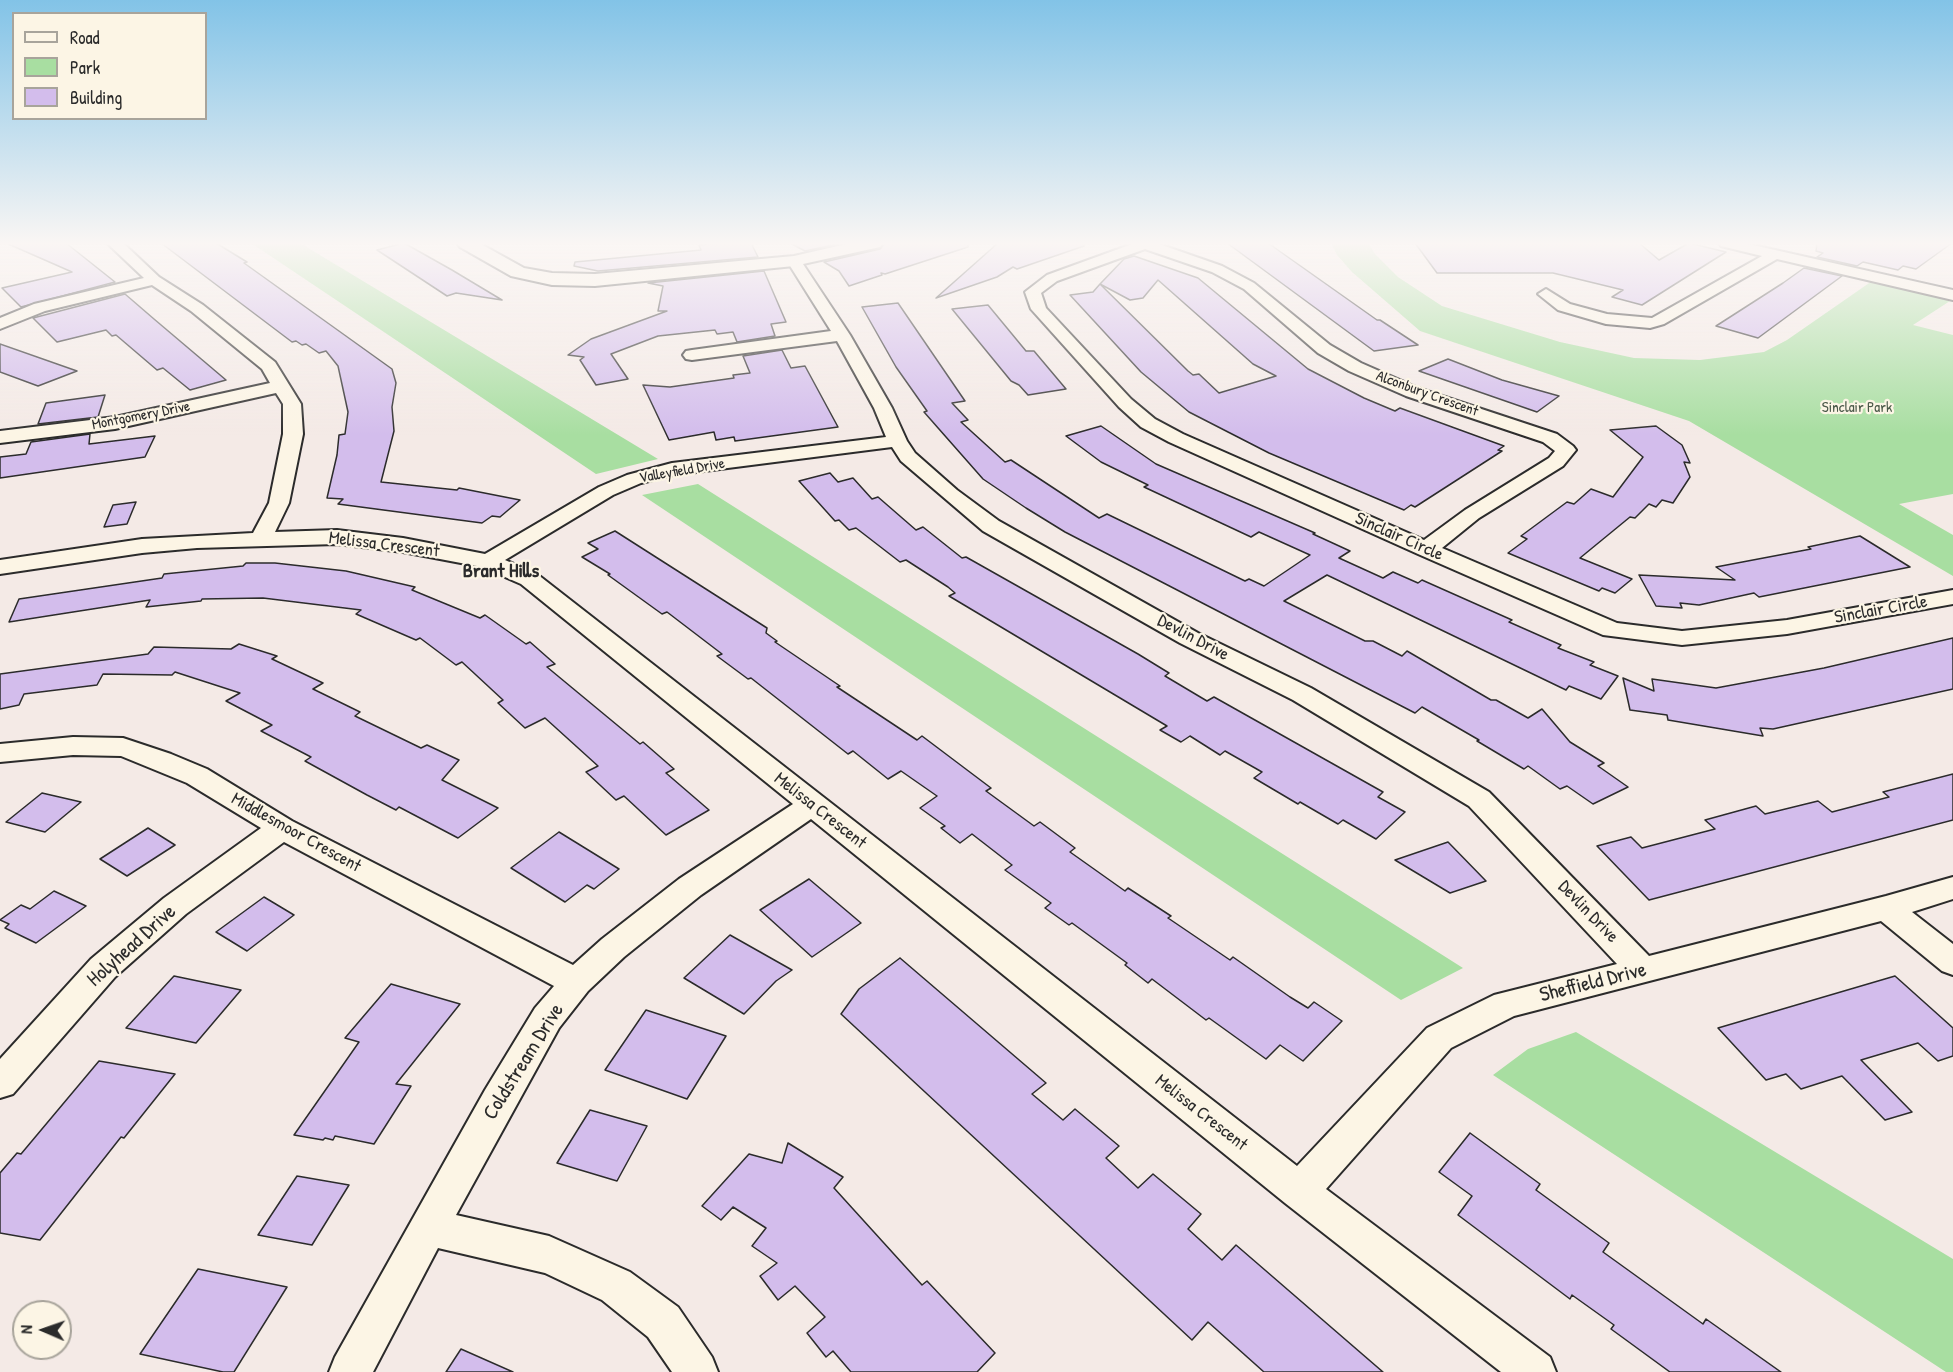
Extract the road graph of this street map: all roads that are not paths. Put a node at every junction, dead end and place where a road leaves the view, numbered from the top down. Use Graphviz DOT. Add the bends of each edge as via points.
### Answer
graph roads {
  1 [pos="40,307"];
  2 [pos="196,307"];
  3 [pos="824,307"];
  4 [pos="1039,307"];
  5 [pos="1274,307"];
  6 [pos="1564,307"];
  7 [pos="1682,307"];
  8 [pos="0,324"];
  9 [pos="842,335"];
  10 [pos="692,355"];
  11 [pos="281,386"];
  12 [pos="0,437"];
  13 [pos="897,441"];
  14 [pos="261,538"];
  15 [pos="1426,549"];
  16 [pos="488,561"];
  17 [pos="0,567"];
  18 [pos="1953,597"];
  19 [pos="0,753"];
  20 [pos="813,806"];
  21 [pos="282,828"];
  22 [pos="1953,888"];
  23 [pos="1886,908"];
  24 [pos="1953,962"];
  25 [pos="1643,970"];
  26 [pos="576,982"];
  27 [pos="0,1083"];
  28 [pos="1299,1191"];
  29 [pos="430,1228"];
  30 [pos="350,1372"];
  31 [pos="697,1372"];
  32 [pos="1535,1372"];
  1 -- 8 [label="street"];
  2 -- 11 [label="street" via="269,366"];
  3 -- 9 [label="street, Devlin Drive"];
  4 -- 15 [label="street, Sinclair Circle" via="1125,403 1148,423"];
  5 -- 15 [label="street, Alconbury Crescent" via="1324,349 1355,367 1412,392 1550,438 1566,450 1556,462 1472,514"];
  6 -- 7 [label="street" via="1606,319 1650,323"];
  9 -- 10 [label="street"];
  9 -- 13 [label="street, Devlin Drive"];
  11 -- 12 [label="street, Montgomery Drive" via="115,423"];
  11 -- 14 [label="street" via="292,404 293,434 279,503"];
  13 -- 16 [label="street, Valleyfield Drive" via="672,469 634,479 606,491"];
  13 -- 25 [label="street, Devlin Drive" via="908,458 991,526 1189,638 1312,700 1479,799"];
  14 -- 16 [label="street, Melissa Crescent" via="337,537 403,544"];
  14 -- 17 [label="street, Melissa Crescent" via="142,546"];
  15 -- 18 [label="street, Sinclair Circle" via="1612,630 1682,638 1742,634"];
  16 -- 20 [label="street, Melissa Crescent" via="529,579"];
  19 -- 21 [label="street, Middlesmoor Crescent" via="73,746 123,747 197,776"];
  20 -- 26 [label="street, Coldstream Drive" via="690,887"];
  20 -- 28 [label="street, Melissa Crescent"];
  21 -- 26 [label="street, Middlesmoor Crescent"];
  21 -- 27 [label="street, Holyhead Drive" via="175,906 103,968"];
  22 -- 23 [label="street, Sheffield Drive"];
  23 -- 24 [label="street"];
  23 -- 25 [label="street, Sheffield Drive"];
  25 -- 28 [label="street, Sheffield Drive" via="1506,1005 1438,1038"];
  26 -- 29 [label="street, Coldstream Drive" via="547,1018"];
  28 -- 32 [label="street, Melissa Crescent"];
  29 -- 30 [label="street, Coldstream Drive"];
  29 -- 31 [label="street" via="549,1255 616,1286 663,1322"];
}
